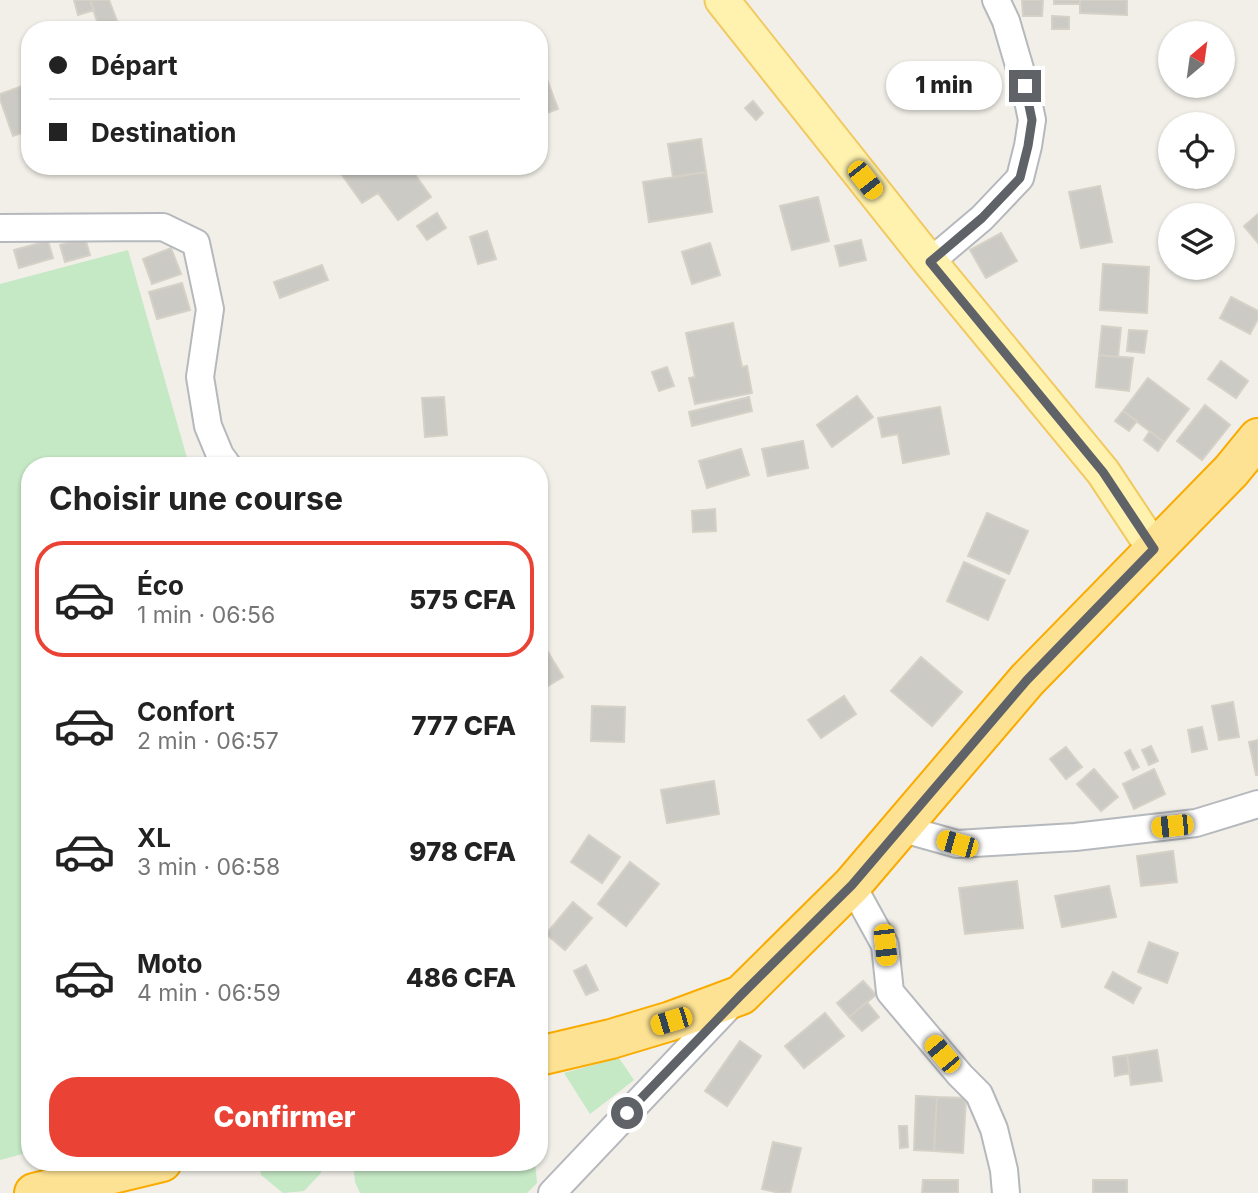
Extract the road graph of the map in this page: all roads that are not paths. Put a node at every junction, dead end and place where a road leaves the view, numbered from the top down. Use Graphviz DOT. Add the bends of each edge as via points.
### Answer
graph roads {
  1 [pos="722,0"];
  2 [pos="996,0"];
  3 [pos="0,228"];
  4 [pos="930,262"];
  5 [pos="1258,438"];
  6 [pos="221,457"];
  7 [pos="1154,549"];
  8 [pos="1258,804"];
  9 [pos="900,828"];
  10 [pos="852,885"];
  11 [pos="741,995"];
  12 [pos="548,1054"];
  13 [pos="125,1171"];
  14 [pos="34,1193"];
  15 [pos="552,1193"];
  16 [pos="1006,1193"];
  1 -- 4 [label="main road"];
  2 -- 4 [label="street" via="1006,21 1032,120 1020,178"];
  3 -- 6 [label="street" via="163,227 196,243 210,309 200,377 208,426"];
  4 -- 7 [label="main road" via="1103,472"];
  5 -- 7 [label="highway"];
  7 -- 9 [label="highway" via="1027,680"];
  8 -- 9 [label="street" via="1196,823 1075,837 957,844"];
  9 -- 10 [label="highway"];
  10 -- 11 [label="highway"];
  10 -- 16 [label="street" via="885,945 890,992 979,1094 994,1129"];
  11 -- 12 [label="highway" via="611,1039"];
  11 -- 15 [label="street"];
  13 -- 14 [label="highway"];
}
